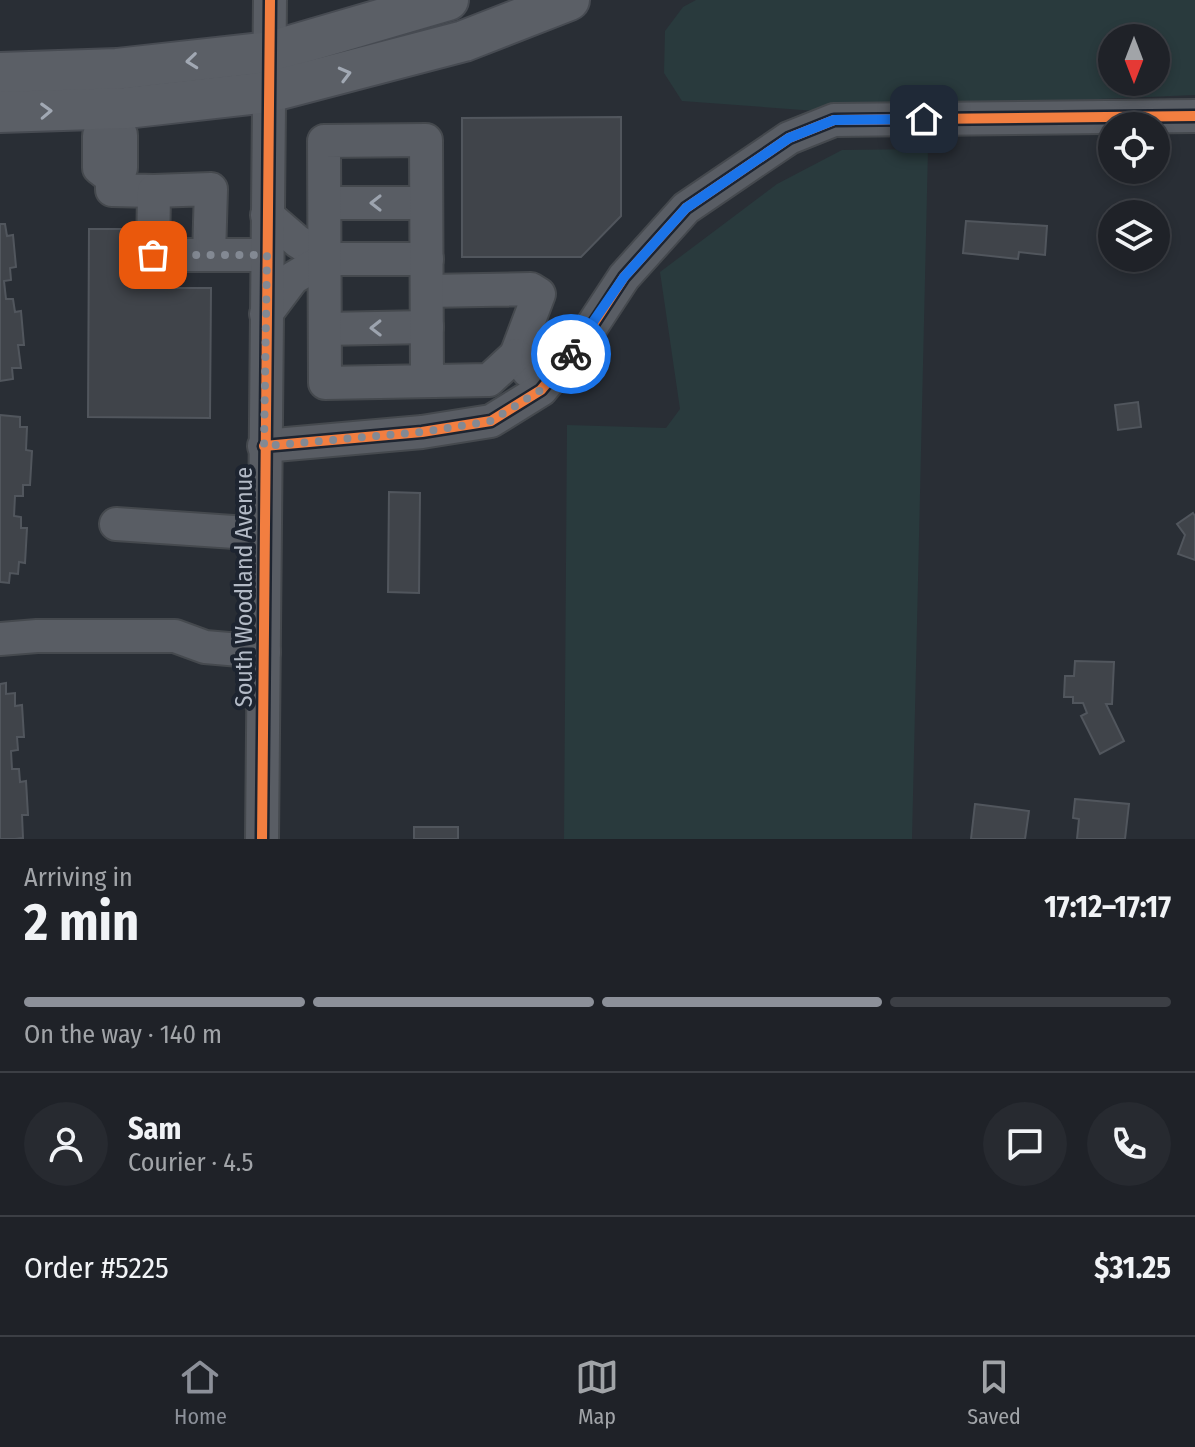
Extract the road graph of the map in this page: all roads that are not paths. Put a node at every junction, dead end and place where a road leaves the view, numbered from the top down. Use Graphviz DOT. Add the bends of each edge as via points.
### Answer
graph roads {
  1 [pos="270,0"];
  2 [pos="448,0"];
  3 [pos="569,0"];
  4 [pos="270,52"];
  5 [pos="0,73"];
  6 [pos="269,92"];
  7 [pos="0,112"];
  8 [pos="1195,116"];
  9 [pos="109,118"];
  10 [pos="154,191"];
  11 [pos="325,203"];
  12 [pos="426,203"];
  13 [pos="267,215"];
  14 [pos="209,255"];
  15 [pos="267,255"];
  16 [pos="325,259"];
  17 [pos="427,259"];
  18 [pos="427,291"];
  19 [pos="266,314"];
  20 [pos="427,327"];
  21 [pos="325,329"];
  22 [pos="516,355"];
  23 [pos="427,381"];
  24 [pos="541,390"];
  25 [pos="264,446"];
  26 [pos="116,524"];
  27 [pos="264,534"];
  28 [pos="0,639"];
  29 [pos="264,652"];
  30 [pos="262,839"];
  1 -- 4 [label="street, South Woodland Avenue"];
  2 -- 4 [label="main road"];
  6 -- 3 [label="main road, one-way" via="464,41"];
  4 -- 5 [label="main road, one-way" via="117,69"];
  4 -- 6 [label="street, South Woodland Avenue"];
  6 -- 9 [label="main road"];
  6 -- 13 [label="street, South Woodland Avenue"];
  7 -- 9 [label="main road, one-way"];
  8 -- 24 [label="street" via="834,120 789,138 686,208 624,277"];
  9 -- 10 [label="street" via="121,135 121,168 112,178 112,190"];
  10 -- 14 [label="street" via="153,255"];
  10 -- 14 [label="street" via="211,189"];
  12 -- 11 [label="street, one-way"];
  11 -- 12 [label="street" via="324,141 426,140"];
  11 -- 16 [label="street"];
  12 -- 17 [label="street"];
  13 -- 15 [label="street, South Woodland Avenue"];
  13 -- 16 [label="street"];
  14 -- 15 [label="street"];
  15 -- 19 [label="street, South Woodland Avenue"];
  16 -- 17 [label="street"];
  16 -- 19 [label="street" via="293,278"];
  16 -- 21 [label="street"];
  17 -- 18 [label="street"];
  18 -- 20 [label="street"];
  18 -- 22 [label="street" via="531,289 539,294"];
  19 -- 25 [label="street, South Woodland Avenue"];
  20 -- 21 [label="street, one-way"];
  20 -- 23 [label="street"];
  21 -- 23 [label="street" via="325,383"];
  22 -- 23 [label="street" via="489,380"];
  22 -- 24 [label="street"];
  24 -- 25 [label="street" via="491,421"];
  25 -- 27 [label="street, South Woodland Avenue"];
  26 -- 27 [label="street"];
  27 -- 29 [label="street, South Woodland Avenue"];
  28 -- 29 [label="street" via="175,636 205,647"];
  29 -- 30 [label="street, South Woodland Avenue"];
}
